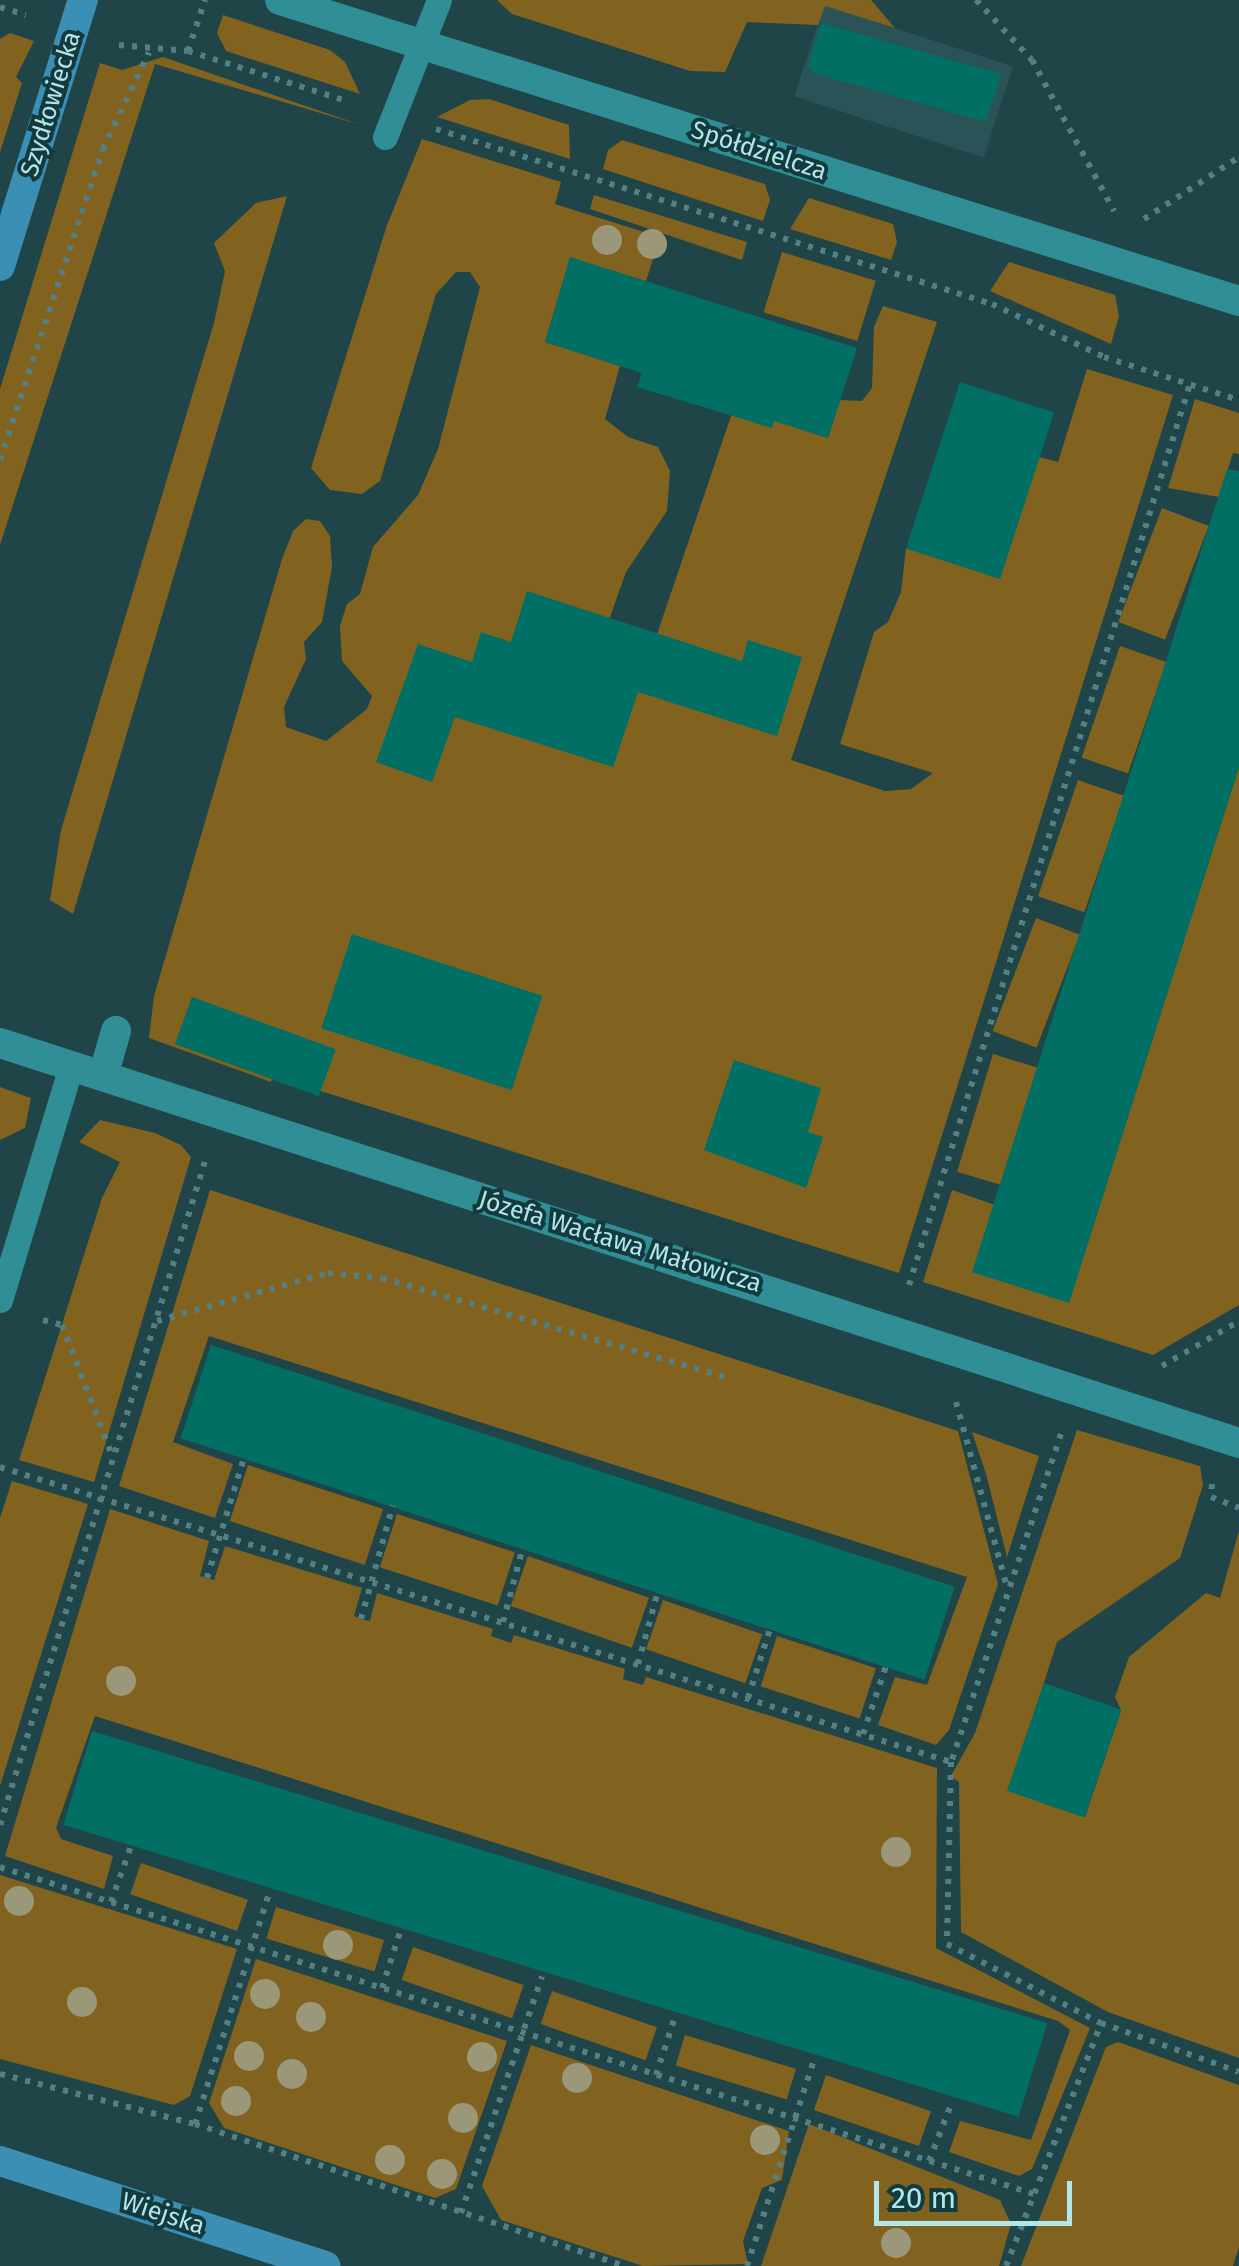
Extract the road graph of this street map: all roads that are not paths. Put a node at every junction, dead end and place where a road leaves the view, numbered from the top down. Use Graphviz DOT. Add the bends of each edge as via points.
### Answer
graph roads {
  1 [pos="84,0"];
  2 [pos="280,0"];
  3 [pos="438,0"];
  4 [pos="424,46"];
  5 [pos="388,126"];
  6 [pos="0,266"];
  7 [pos="1239,301"];
  8 [pos="116,1031"];
  9 [pos="0,1043"];
  10 [pos="70,1067"];
  11 [pos="103,1076"];
  12 [pos="0,1300"];
  13 [pos="1239,1444"];
  14 [pos="0,2162"];
  15 [pos="325,2266"];
  1 -- 6 [label="street, Szydłowiecka"];
  2 -- 4 [label="street, Spółdzielcza"];
  3 -- 4 [label="lane"];
  4 -- 5 [label="lane"];
  4 -- 7 [label="street, Spółdzielcza"];
  8 -- 11 [label="street"];
  9 -- 10 [label="street, Józefa Wacława Małowicza"];
  10 -- 11 [label="street, Józefa Wacława Małowicza"];
  10 -- 12 [label="lane"];
  11 -- 13 [label="street, Józefa Wacława Małowicza"];
  14 -- 15 [label="street, Wiejska"];
}
